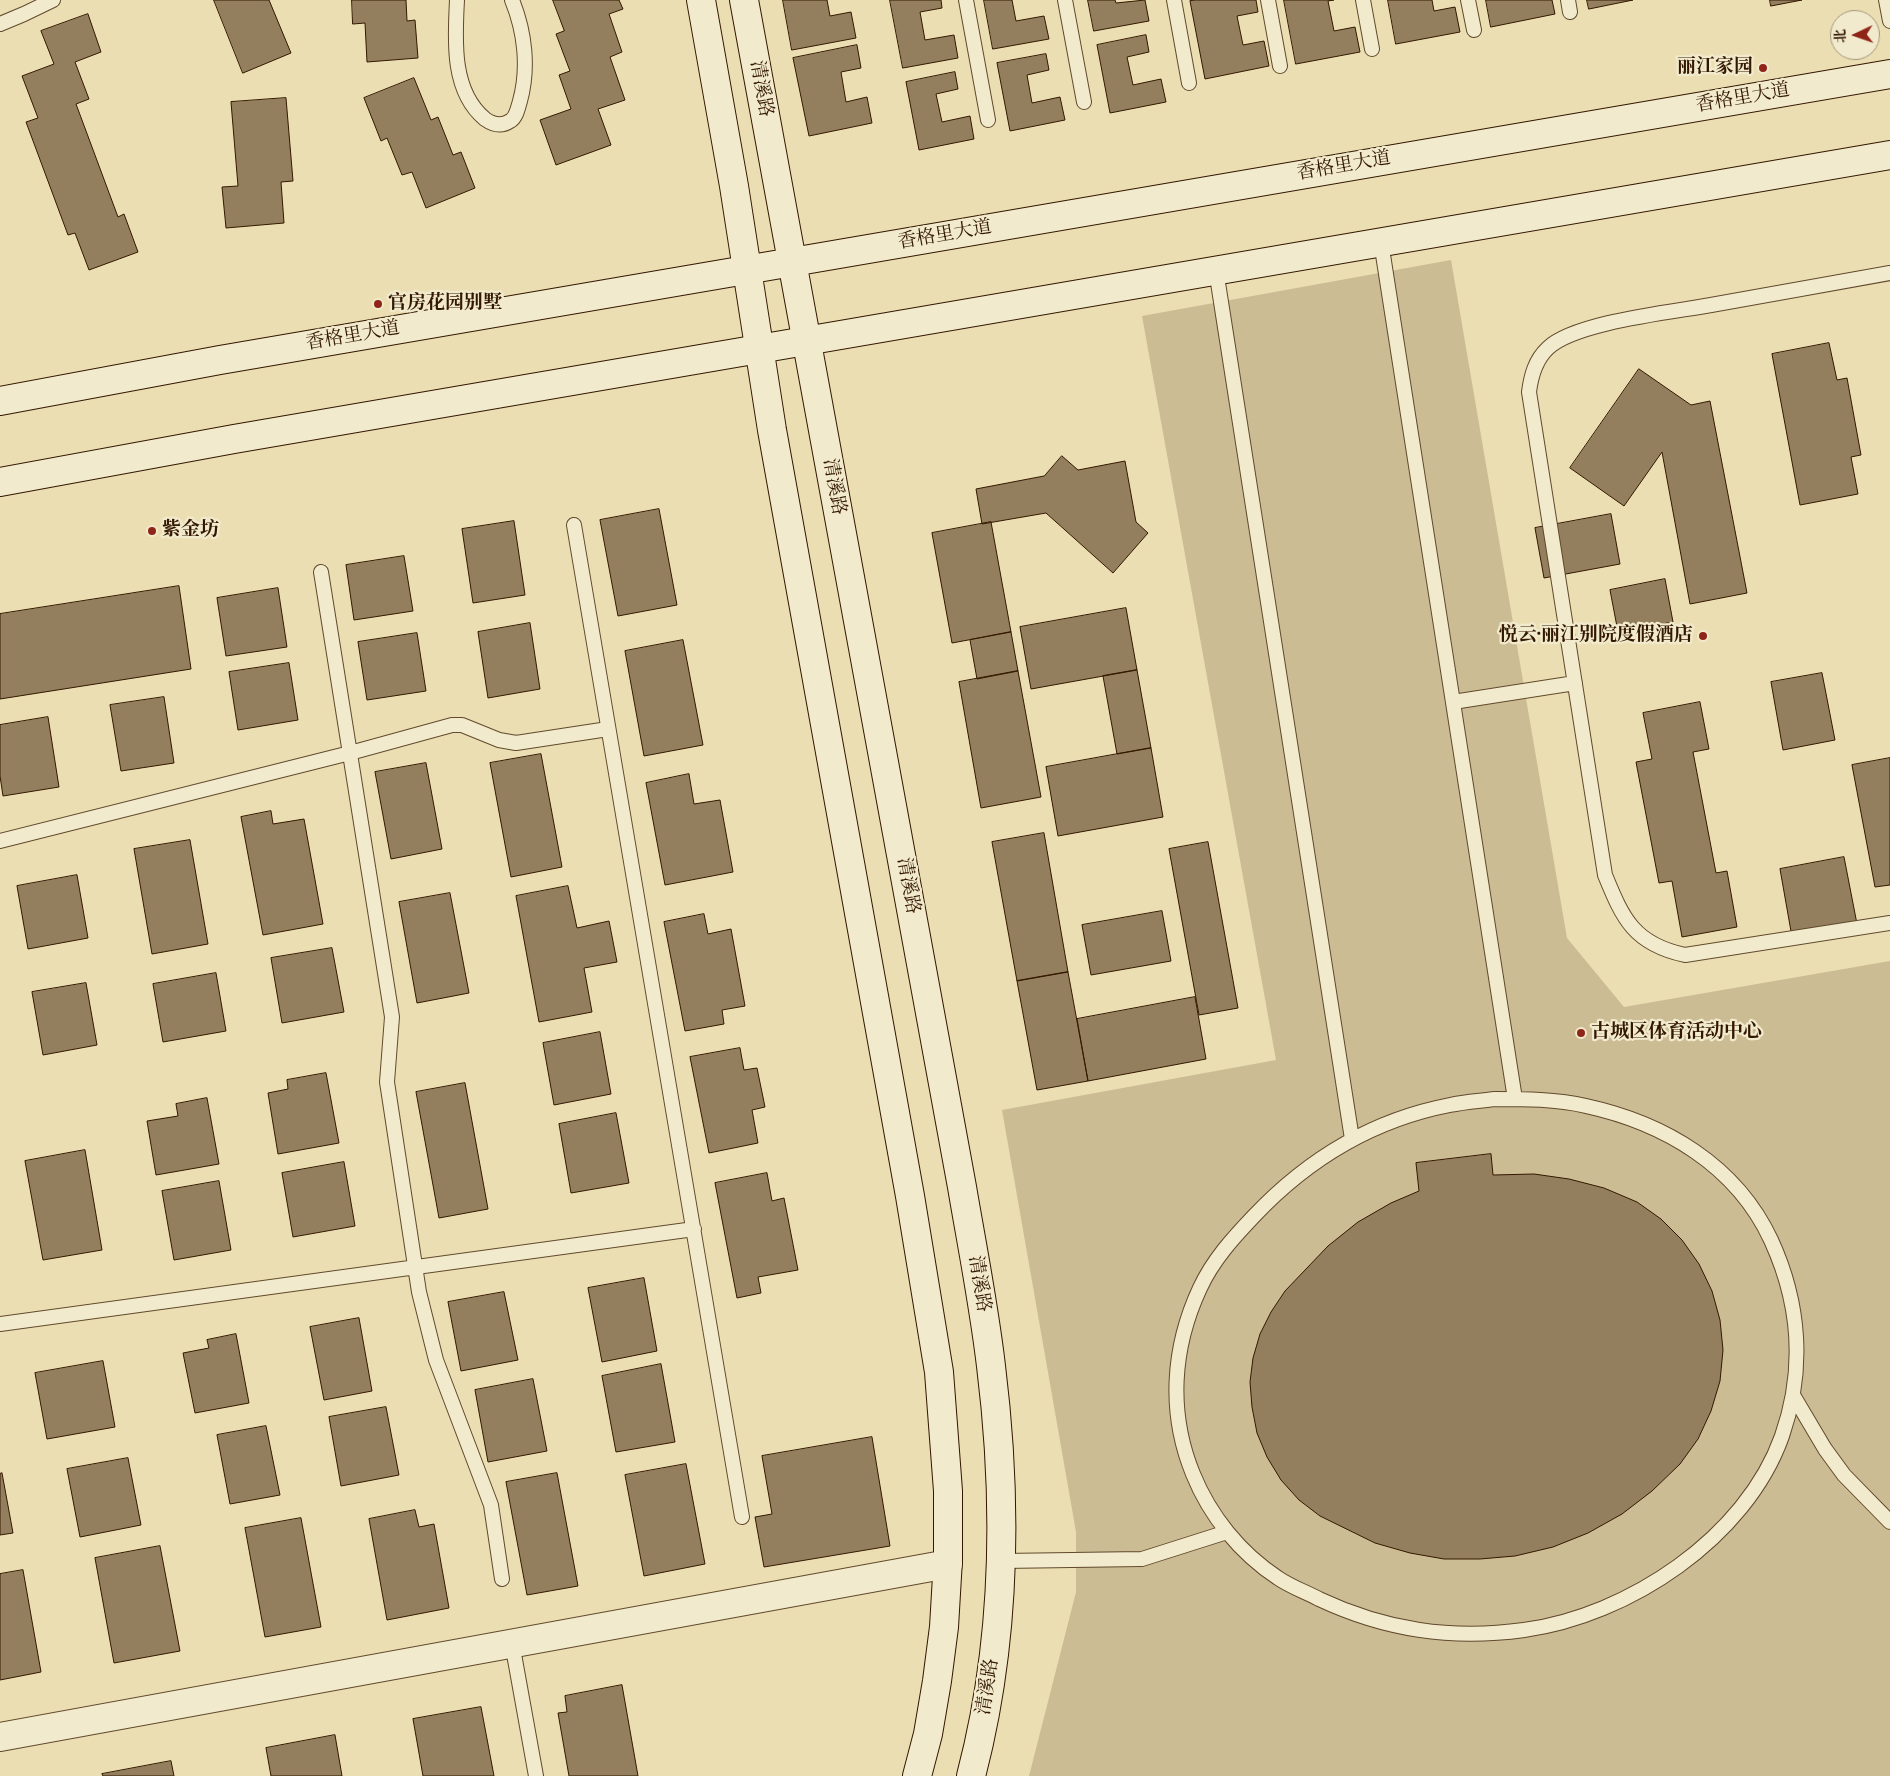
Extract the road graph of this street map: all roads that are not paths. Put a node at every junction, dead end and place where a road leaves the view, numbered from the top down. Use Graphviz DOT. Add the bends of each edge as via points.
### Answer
graph roads {
  1 [pos="53,0"];
  2 [pos="457,0"];
  3 [pos="512,0"];
  4 [pos="701,0"];
  5 [pos="744,0"];
  6 [pos="966,0"];
  7 [pos="1066,0"];
  8 [pos="1174,0"];
  9 [pos="1268,0"];
  10 [pos="1363,0"];
  11 [pos="1468,0"];
  12 [pos="1886,0"];
  13 [pos="1890,21"];
  14 [pos="0,24"];
  15 [pos="1474,30"];
  16 [pos="1372,49"];
  17 [pos="1280,66"];
  18 [pos="1890,74"];
  19 [pos="1189,83"];
  20 [pos="1084,102"];
  21 [pos="988,120"];
  22 [pos="1890,155"];
  23 [pos="1381,242"];
  24 [pos="792,262"];
  25 [pos="748,270"];
  26 [pos="1216,270"];
  27 [pos="1890,274"];
  28 [pos="806,340"];
  29 [pos="759,349"];
  30 [pos="0,401"];
  31 [pos="0,482"];
  32 [pos="574,525"];
  33 [pos="321,572"];
  34 [pos="1575,683"];
  35 [pos="1453,702"];
  36 [pos="608,729"];
  37 [pos="350,754"];
  38 [pos="0,842"];
  39 [pos="1890,924"];
  40 [pos="1515,1100"];
  41 [pos="1352,1139"];
  42 [pos="694,1229"];
  43 [pos="415,1267"];
  44 [pos="0,1324"];
  45 [pos="1793,1395"];
  46 [pos="742,1517"];
  47 [pos="1890,1522"];
  48 [pos="1228,1532"];
  49 [pos="1002,1560"];
  50 [pos="948,1564"];
  51 [pos="502,1579"];
  52 [pos="512,1644"];
  53 [pos="0,1736"];
  54 [pos="536,1776"];
  55 [pos="917,1776"];
  56 [pos="971,1776"];
  1 -- 14 [label="lane"];
  2 -- 3 [label="lane" via="457,67 464,90 482,116 491,124 501,125 511,121 517,112 526,70 524,41"];
  4 -- 25 [label="street"];
  5 -- 24 [label="street, 清溪路"];
  6 -- 21 [label="lane"];
  7 -- 20 [label="lane"];
  8 -- 19 [label="lane"];
  9 -- 17 [label="lane"];
  10 -- 16 [label="lane"];
  11 -- 15 [label="lane"];
  12 -- 13 [label="lane"];
  18 -- 24 [label="street, 香格里大道"];
  22 -- 23 [label="street"];
  23 -- 26 [label="street"];
  23 -- 35 [label="lane"];
  24 -- 25 [label="street, 香格里大道"];
  24 -- 28 [label="street, 清溪路"];
  25 -- 29 [label="street"];
  25 -- 30 [label="street, 香格里大道" via="230,358"];
  26 -- 28 [label="street"];
  26 -- 41 [label="lane"];
  27 -- 34 [label="lane" via="1608,323 1563,338 1548,348 1537,362 1529,392"];
  28 -- 29 [label="street"];
  28 -- 49 [label="street, 清溪路" via="962,1187 988,1346 998,1427"];
  29 -- 31 [label="street"];
  29 -- 50 [label="street" via="939,1372 948,1491"];
  32 -- 36 [label="lane"];
  33 -- 37 [label="lane"];
  34 -- 35 [label="lane"];
  34 -- 39 [label="lane" via="1605,874 1619,909 1640,936 1669,952 1685,955"];
  35 -- 40 [label="lane"];
  36 -- 37 [label="lane" via="516,743 499,740 462,725 452,725"];
  36 -- 42 [label="lane"];
  37 -- 38 [label="lane"];
  37 -- 43 [label="lane" via="392,1017 387,1082"];
  40 -- 41 [label="lane" via="1450,1105 1403,1117"];
  40 -- 45 [label="lane" via="1584,1105 1646,1125 1672,1136 1709,1161 1739,1191 1764,1226 1785,1274 1798,1350"];
  41 -- 48 [label="lane" via="1316,1160 1278,1190 1227,1244 1206,1274 1191,1308 1179,1352 1176,1380 1178,1416 1186,1455 1200,1492"];
  42 -- 43 [label="lane"];
  42 -- 46 [label="lane"];
  43 -- 44 [label="lane"];
  43 -- 51 [label="lane" via="436,1360 491,1505"];
  45 -- 47 [label="lane" via="1824,1450 1844,1476"];
  45 -- 48 [label="lane" via="1781,1438 1762,1478 1736,1513 1701,1548 1662,1577 1620,1601 1575,1619 1527,1630 1483,1634 1438,1633 1393,1626 1349,1613 1280,1580 1248,1554"];
  48 -- 49 [label="lane" via="1142,1559"];
  49 -- 56 [label="street, 清溪路" via="989,1688"];
  50 -- 52 [label="street"];
  50 -- 55 [label="street" via="937,1681"];
  52 -- 53 [label="street"];
  52 -- 54 [label="lane"];
}
